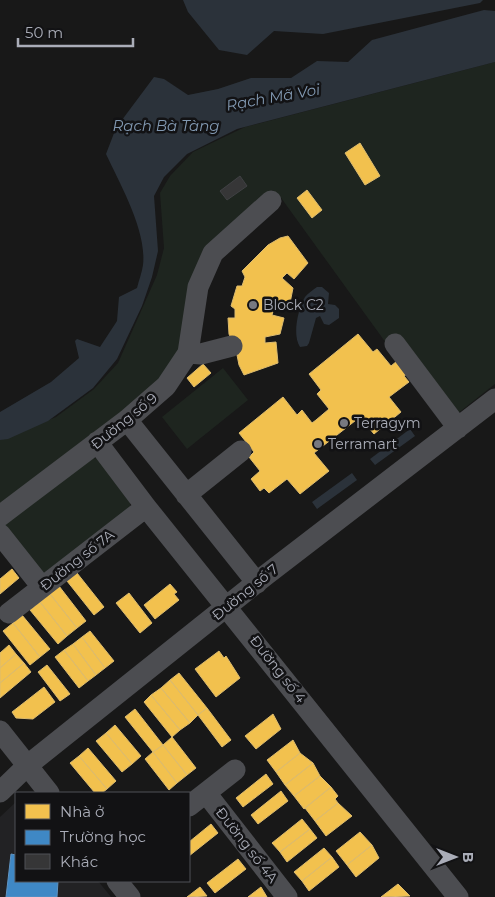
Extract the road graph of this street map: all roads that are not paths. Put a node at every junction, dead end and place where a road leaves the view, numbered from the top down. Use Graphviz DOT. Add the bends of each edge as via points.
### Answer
graph roads {
  1 [pos="271,201"];
  2 [pos="395,344"];
  3 [pos="232,346"];
  4 [pos="188,352"];
  5 [pos="495,399"];
  6 [pos="127,420"];
  7 [pos="458,428"];
  8 [pos="97,442"];
  9 [pos="241,450"];
  10 [pos="186,495"];
  11 [pos="146,506"];
  12 [pos="0,516"];
  13 [pos="0,534"];
  14 [pos="257,582"];
  15 [pos="42,587"];
  16 [pos="228,606"];
  17 [pos="8,613"];
  18 [pos="0,731"];
  19 [pos="28,765"];
  20 [pos="235,770"];
  21 [pos="0,792"];
  22 [pos="48,792"];
  23 [pos="206,793"];
  24 [pos="190,805"];
  25 [pos="118,882"];
  26 [pos="130,897"];
  27 [pos="287,897"];
  28 [pos="458,897"];
  1 -- 4 [label="street, Đường số 9" via="213,253 198,287"];
  2 -- 7 [label="street"];
  3 -- 4 [label="street" via="201,354"];
  4 -- 6 [label="street, Đường số 9" via="166,386"];
  5 -- 7 [label="street, Đường số 7"];
  6 -- 8 [label="street, Đường số 9"];
  6 -- 10 [label="street"];
  7 -- 14 [label="street, Đường số 7"];
  8 -- 11 [label="street, Đường số 4"];
  8 -- 12 [label="street, Đường số 9"];
  9 -- 10 [label="street"];
  10 -- 14 [label="street"];
  11 -- 15 [label="street, Đường số 7A"];
  11 -- 16 [label="street, Đường số 4"];
  13 -- 15 [label="street"];
  14 -- 16 [label="street, Đường số 7"];
  15 -- 17 [label="street, Đường số 7A"];
  16 -- 19 [label="street, Đường số 7"];
  16 -- 28 [label="street, Đường số 4"];
  18 -- 19 [label="street"];
  19 -- 21 [label="street, Đường số 7"];
  19 -- 22 [label="street"];
  20 -- 23 [label="street"];
  23 -- 24 [label="street"];
  23 -- 27 [label="street, Đường số 4A"];
  25 -- 26 [label="street"];
}
